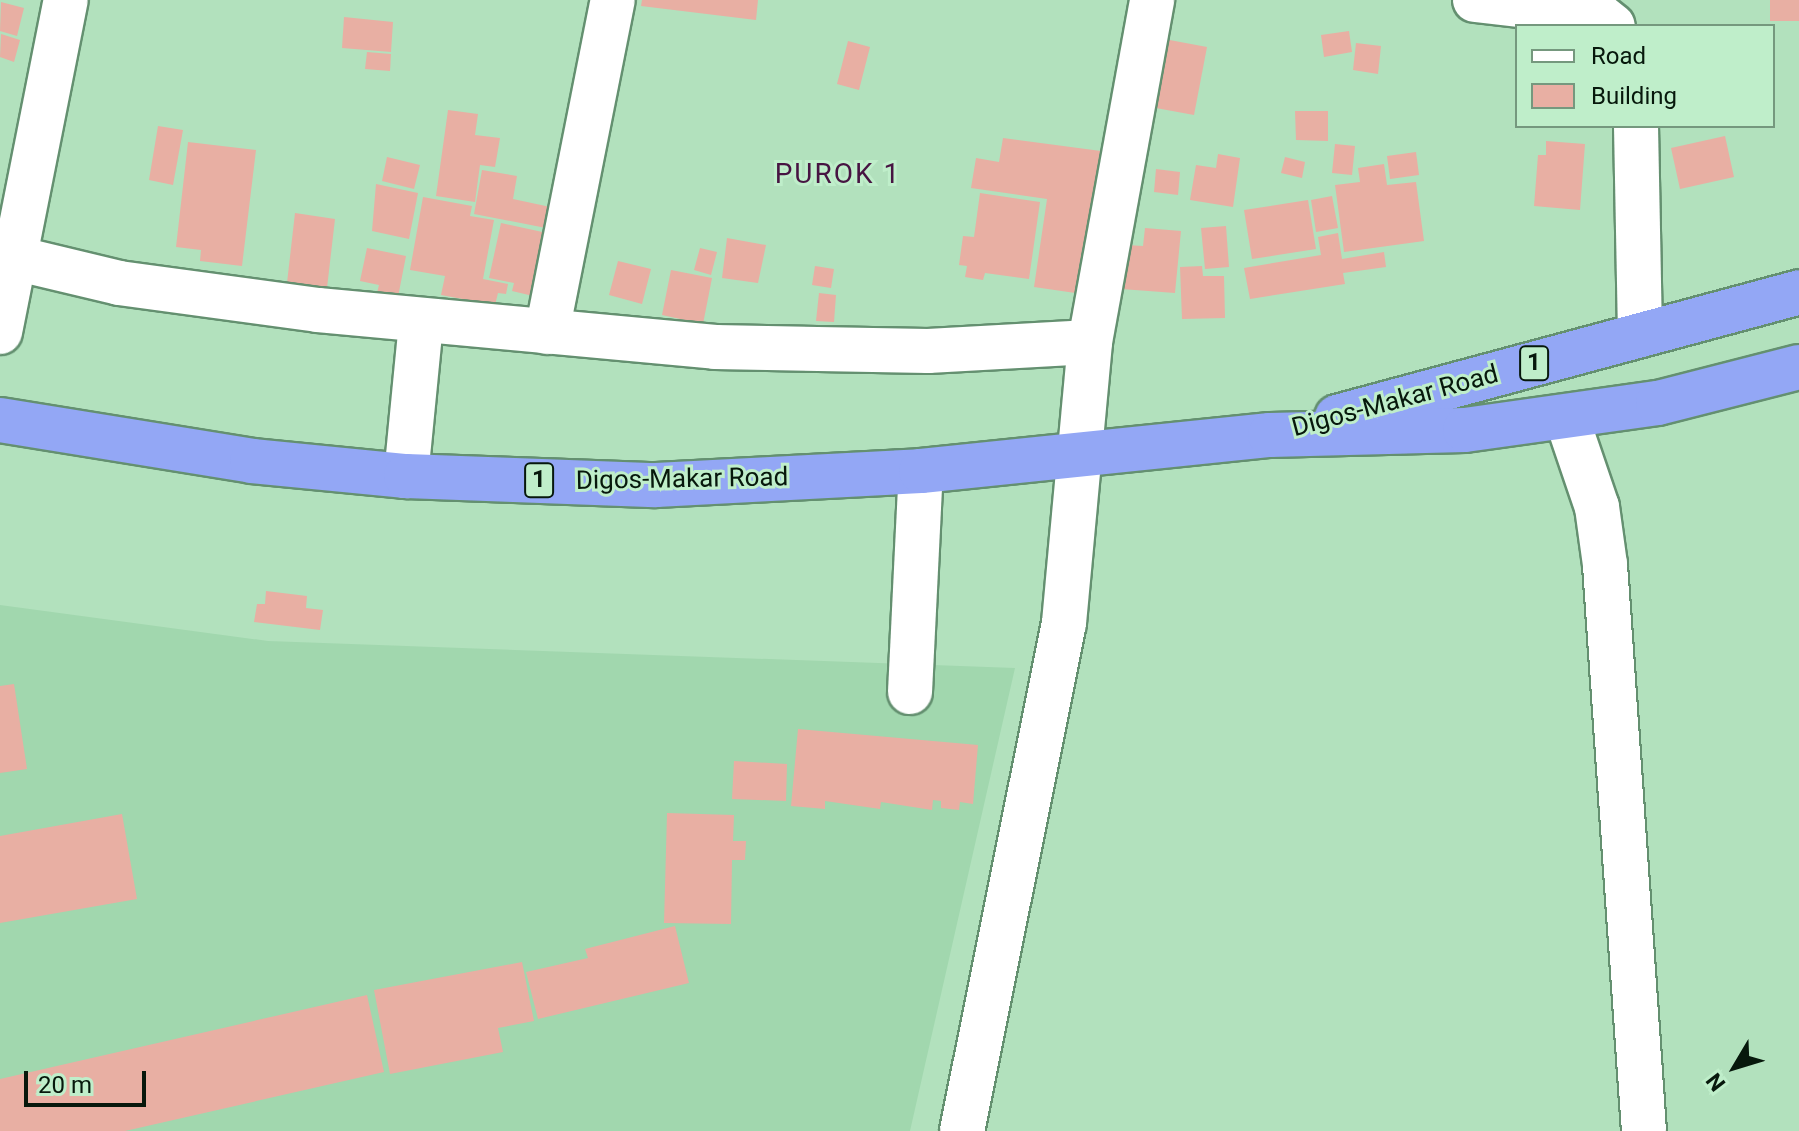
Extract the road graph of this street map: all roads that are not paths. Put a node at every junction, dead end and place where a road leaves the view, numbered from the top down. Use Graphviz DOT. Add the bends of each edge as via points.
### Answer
graph roads {
  1 [pos="66,0"];
  2 [pos="613,0"];
  3 [pos="1152,0"];
  4 [pos="1475,0"];
  5 [pos="1610,24"];
  6 [pos="1636,128"];
  7 [pos="15,258"];
  8 [pos="1799,292"];
  9 [pos="421,322"];
  10 [pos="0,332"];
  11 [pos="547,332"];
  12 [pos="1640,335"];
  13 [pos="1090,342"];
  14 [pos="1799,367"];
  15 [pos="1567,419"];
  16 [pos="0,420"];
  17 [pos="1270,435"];
  18 [pos="1081,456"];
  19 [pos="921,471"];
  20 [pos="406,476"];
  21 [pos="910,692"];
  22 [pos="962,1131"];
  23 [pos="1644,1131"];
  1 -- 7 [label="street"];
  2 -- 11 [label="street"];
  3 -- 13 [label="street"];
  4 -- 5 [label="street" via="1598,14"];
  6 -- 12 [label="street"];
  7 -- 9 [label="street" via="119,283"];
  7 -- 10 [label="street"];
  8 -- 12 [label="highway, Digos-Makar Road / 1"];
  9 -- 11 [label="street"];
  9 -- 20 [label="street"];
  11 -- 13 [label="street" via="830,352"];
  12 -- 17 [label="highway, Digos-Makar Road / 1"];
  13 -- 18 [label="street"];
  14 -- 15 [label="highway, Digos-Makar Road / 1" via="1658,403"];
  15 -- 17 [label="highway, Digos-Makar Road / 1" via="1465,430"];
  15 -- 23 [label="street" via="1597,507 1605,565"];
  16 -- 20 [label="highway, Digos-Makar Road / 1" via="252,461"];
  17 -- 18 [label="highway, Digos-Makar Road / 1"];
  18 -- 19 [label="highway, Digos-Makar Road / 1"];
  18 -- 22 [label="street" via="1064,623"];
  19 -- 20 [label="highway, Digos-Makar Road / 1" via="656,485"];
  19 -- 21 [label="street"];
}
